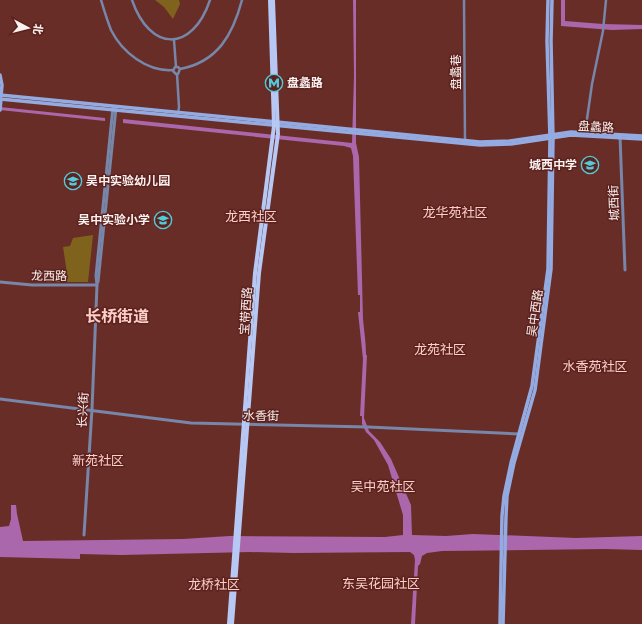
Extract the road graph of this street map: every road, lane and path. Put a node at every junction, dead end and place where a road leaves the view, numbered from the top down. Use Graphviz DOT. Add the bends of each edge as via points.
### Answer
graph roads {
  1 [pos="101,0"];
  2 [pos="132,0"];
  3 [pos="210,0"];
  4 [pos="242,0"];
  5 [pos="270,0"];
  6 [pos="273,0"];
  7 [pos="464,0"];
  8 [pos="548,0"];
  9 [pos="552,0"];
  10 [pos="606,0"];
  11 [pos="174,40"];
  12 [pos="176,67"];
  13 [pos="180,69"];
  14 [pos="173,70"];
  15 [pos="177,74"];
  16 [pos="0,75"];
  17 [pos="1,97"];
  18 [pos="0,106"];
  19 [pos="114,109"];
  20 [pos="0,110"];
  21 [pos="178,115"];
  22 [pos="276,124"];
  23 [pos="585,134"];
  24 [pos="551,136"];
  25 [pos="620,136"];
  26 [pos="642,136"];
  27 [pos="642,139"];
  28 [pos="465,142"];
  29 [pos="625,270"];
  30 [pos="0,282"];
  31 [pos="97,286"];
  32 [pos="0,399"];
  33 [pos="92,410"];
  34 [pos="245,425"];
  35 [pos="521,434"];
  36 [pos="84,535"];
  37 [pos="504,552"];
  38 [pos="236,554"];
  39 [pos="229,624"];
  40 [pos="232,624"];
  41 [pos="500,624"];
  42 [pos="503,624"];
  1 -- 14 [label="street" via="112,31 129,54 148,66"];
  2 -- 11 [label="street" via="138,15 150,29 162,38"];
  3 -- 11 [label="street" via="191,32"];
  4 -- 13 [label="street" via="234,25 223,44 208,59"];
  5 -- 22 [label="main road, 宝带西路"];
  6 -- 22 [label="main road, 宝带西路"];
  7 -- 28 [label="street, 盘蠡巷"];
  8 -- 24 [label="main road, 吴中西路" via="547,56"];
  9 -- 24 [label="main road, 吴中西路"];
  10 -- 23 [label="street"];
  11 -- 12 [label="street"];
  12 -- 13 [label="street"];
  12 -- 14 [label="street"];
  13 -- 15 [label="street"];
  14 -- 15 [label="street" via="173,73"];
  15 -- 21 [label="street"];
  16 -- 17 [label="main road"];
  17 -- 18 [label="main road"];
  17 -- 19 [label="main road, 盘蠡路"];
  18 -- 20 [label="main road"];
  19 -- 21 [label="main road, 盘蠡路"];
  19 -- 31 [label="street, 长兴街"];
  21 -- 22 [label="main road, 盘蠡路"];
  22 -- 28 [label="main road, 盘蠡路"];
  22 -- 34 [label="main road, 宝带西路"];
  23 -- 24 [label="main road, 盘蠡路"];
  23 -- 25 [label="main road, 盘蠡路"];
  24 -- 28 [label="main road, 盘蠡路" via="497,146"];
  24 -- 35 [label="main road, 吴中西路" via="548,269 532,386"];
  25 -- 26 [label="main road, 盘蠡路"];
  25 -- 27 [label="main road, 盘蠡路"];
  25 -- 29 [label="street, 城西街"];
  30 -- 31 [label="street, 龙西路"];
  31 -- 33 [label="street, 长兴街"];
  32 -- 33 [label="street, 水香街"];
  33 -- 34 [label="street, 水香街" via="191,423"];
  33 -- 36 [label="street, 长兴街"];
  34 -- 35 [label="street, 水香街" via="368,427"];
  34 -- 38 [label="main road, 宝带西路"];
  35 -- 37 [label="main road, 吴中西路" via="509,484"];
  37 -- 41 [label="main road, 吴中西路"];
  37 -- 42 [label="main road, 吴中西路"];
  38 -- 39 [label="main road, 宝带西路"];
  38 -- 40 [label="main road, 宝带西路"];
}
